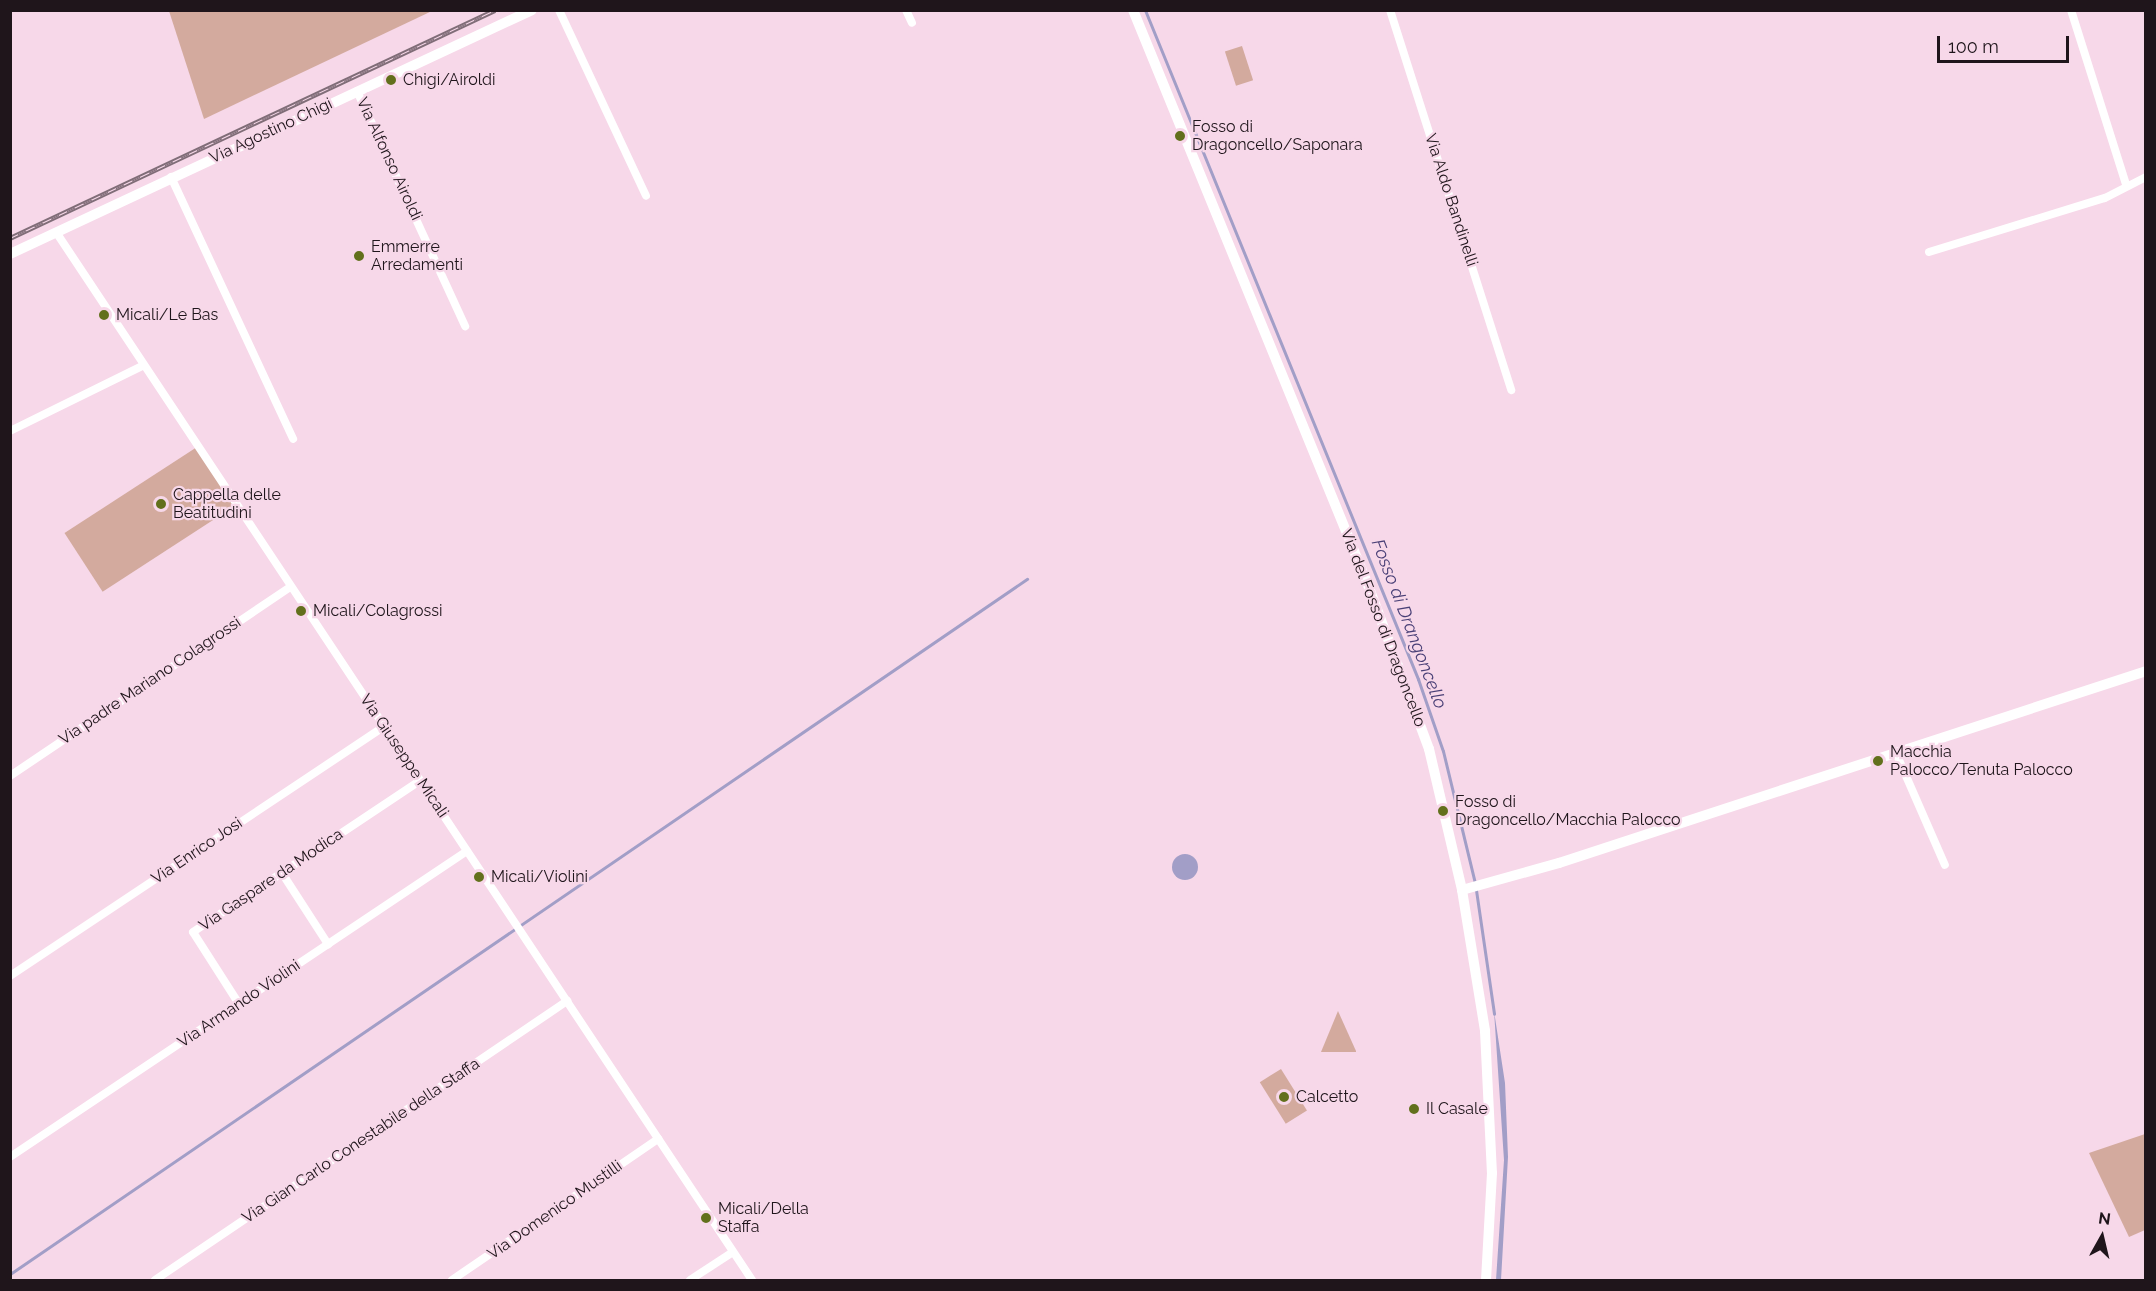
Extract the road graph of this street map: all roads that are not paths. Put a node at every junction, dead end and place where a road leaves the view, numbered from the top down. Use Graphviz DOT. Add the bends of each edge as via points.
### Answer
graph roads {
  1 [pos="532,10"];
  2 [pos="559,10"];
  3 [pos="906,10"];
  4 [pos="1133,10"];
  5 [pos="1390,10"];
  6 [pos="2071,10"];
  7 [pos="912,23"];
  8 [pos="357,91"];
  9 [pos="171,177"];
  10 [pos="2145,177"];
  11 [pos="2126,184"];
  12 [pos="646,196"];
  13 [pos="56,232"];
  14 [pos="1929,252"];
  15 [pos="10,254"];
  16 [pos="465,327"];
  17 [pos="142,366"];
  18 [pos="1511,390"];
  19 [pos="10,431"];
  20 [pos="293,439"];
  21 [pos="290,587"];
  22 [pos="2145,671"];
  23 [pos="383,727"];
  24 [pos="1896,753"];
  25 [pos="10,776"];
  26 [pos="419,781"];
  27 [pos="467,851"];
  28 [pos="1945,865"];
  29 [pos="282,873"];
  30 [pos="1472,887"];
  31 [pos="328,944"];
  32 [pos="10,975"];
  33 [pos="567,1001"];
  34 [pos="239,1004"];
  35 [pos="658,1138"];
  36 [pos="10,1157"];
  37 [pos="733,1252"];
  38 [pos="155,1281"];
  39 [pos="452,1281"];
  40 [pos="690,1281"];
  41 [pos="752,1281"];
  42 [pos="1486,1281"];
  1 -- 8 [label="street, Via Agostino Chigi"];
  2 -- 12 [label="street"];
  3 -- 7 [label="street"];
  4 -- 30 [label="street, Via del Fosso di Dragoncello" via="1372,596 1429,749"];
  5 -- 18 [label="street, Via Aldo Bandinelli"];
  6 -- 11 [label="street"];
  8 -- 9 [label="street, Via Agostino Chigi"];
  8 -- 16 [label="street, Via Alfonso Airoldi"];
  9 -- 13 [label="street, Via Agostino Chigi"];
  9 -- 20 [label="street"];
  10 -- 11 [label="street"];
  11 -- 14 [label="street" via="2105,198"];
  13 -- 15 [label="street, Via Agostino Chigi"];
  13 -- 17 [label="street, Via Giuseppe Micali"];
  17 -- 19 [label="street"];
  17 -- 21 [label="street, Via Giuseppe Micali"];
  21 -- 23 [label="street, Via Giuseppe Micali"];
  21 -- 25 [label="street, Via padre Mariano Colagrossi"];
  22 -- 24 [label="street"];
  23 -- 26 [label="street, Via Giuseppe Micali"];
  23 -- 32 [label="street, Via Enrico Josi"];
  24 -- 28 [label="street"];
  24 -- 30 [label="street" via="1559,863"];
  26 -- 27 [label="street, Via Giuseppe Micali"];
  26 -- 29 [label="street, Via Gaspare da Modica"];
  27 -- 31 [label="street, Via Armando Violini"];
  27 -- 33 [label="street, Via Giuseppe Micali"];
  29 -- 31 [label="street"];
  29 -- 34 [label="street, Via Gaspare da Modica" via="193,932"];
  30 -- 42 [label="street, Via del Fosso di Dragoncello" via="1490,1104"];
  31 -- 34 [label="street, Via Armando Violini"];
  33 -- 35 [label="street, Via Giuseppe Micali"];
  33 -- 38 [label="street, Via Gian Carlo Conestabile della Staffa"];
  34 -- 36 [label="street, Via Armando Violini"];
  35 -- 37 [label="street, Via Giuseppe Micali"];
  35 -- 39 [label="street, Via Domenico Mustilli"];
  37 -- 40 [label="street"];
  37 -- 41 [label="street, Via Giuseppe Micali"];
}
